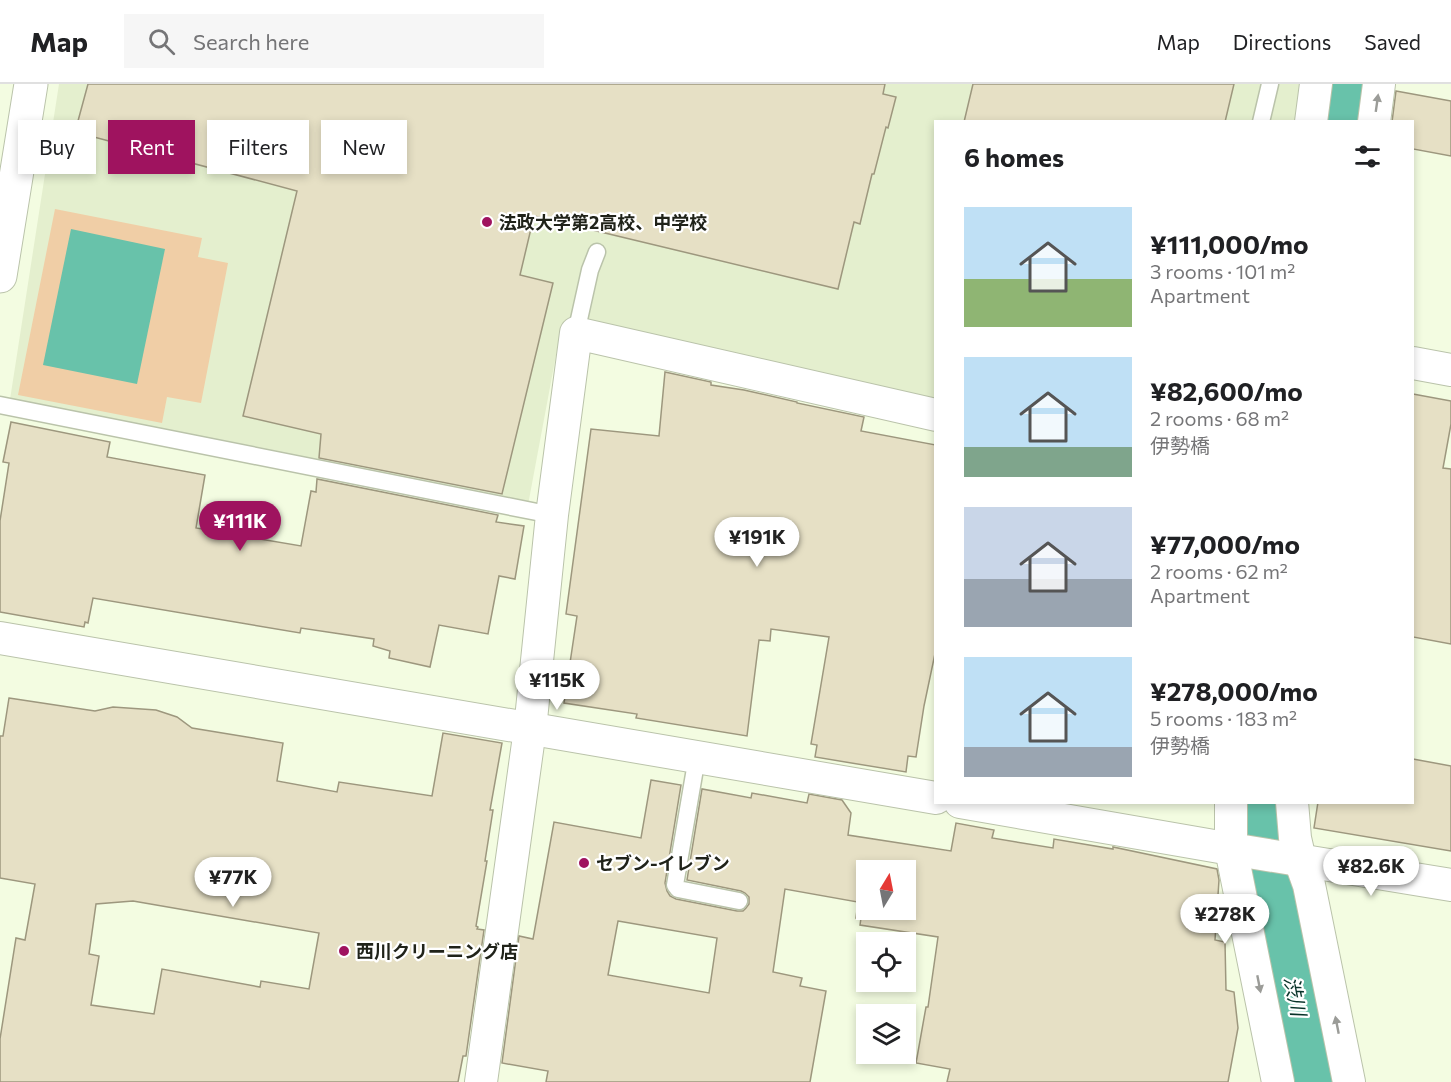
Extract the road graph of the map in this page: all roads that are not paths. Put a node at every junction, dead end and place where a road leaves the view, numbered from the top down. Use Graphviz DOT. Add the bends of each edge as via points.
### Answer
graph roads {
  1 [pos="32,84"];
  2 [pos="1270,84"];
  3 [pos="1316,84"];
  4 [pos="1380,84"];
  5 [pos="1261,120"];
  6 [pos="1311,120"];
  7 [pos="1374,120"];
  8 [pos="597,252"];
  9 [pos="0,276"];
  10 [pos="576,333"];
  11 [pos="1414,363"];
  12 [pos="1451,369"];
  13 [pos="0,405"];
  14 [pos="934,415"];
  15 [pos="552,516"];
  16 [pos="0,638"];
  17 [pos="530,729"];
  18 [pos="698,758"];
  19 [pos="934,798"];
  20 [pos="972,804"];
  21 [pos="1231,804"];
  22 [pos="1292,804"];
  23 [pos="1231,849"];
  24 [pos="1300,860"];
  25 [pos="1451,885"];
  26 [pos="739,901"];
  27 [pos="481,1082"];
  28 [pos="1278,1082"];
  29 [pos="1349,1082"];
  1 -- 9 [label="street"];
  2 -- 5 [label="lane"];
  3 -- 6 [label="street"];
  7 -- 4 [label="street, one-way"];
  8 -- 10 [label="lane"];
  10 -- 14 [label="street"];
  10 -- 15 [label="street"];
  11 -- 12 [label="street"];
  13 -- 15 [label="lane"];
  15 -- 17 [label="street"];
  16 -- 17 [label="street"];
  17 -- 18 [label="street"];
  17 -- 27 [label="street"];
  18 -- 19 [label="street"];
  18 -- 26 [label="lane" via="675,885 678,889"];
  20 -- 23 [label="street"];
  21 -- 23 [label="street"];
  22 -- 24 [label="street"];
  23 -- 24 [label="street"];
  23 -- 28 [label="street, one-way"];
  24 -- 25 [label="street"];
  29 -- 24 [label="street, one-way" via="1309,885"];
}
